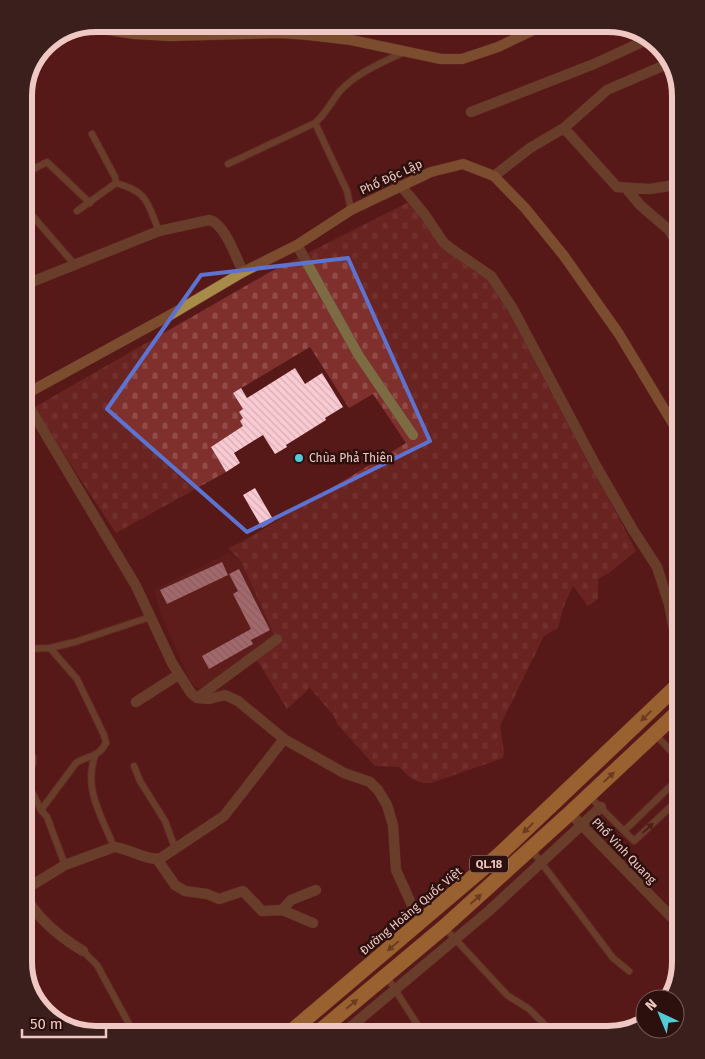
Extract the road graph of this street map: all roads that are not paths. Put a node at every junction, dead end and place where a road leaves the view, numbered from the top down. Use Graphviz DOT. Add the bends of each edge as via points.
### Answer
graph roads {
  1 [pos="121,32"];
  2 [pos="528,33"];
  3 [pos="642,42"];
  4 [pos="404,52"];
  5 [pos="664,65"];
  6 [pos="471,112"];
  7 [pos="315,123"];
  8 [pos="564,128"];
  9 [pos="92,134"];
  10 [pos="228,164"];
  11 [pos="33,169"];
  12 [pos="494,176"];
  13 [pos="116,183"];
  14 [pos="672,185"];
  15 [pos="402,187"];
  16 [pos="626,188"];
  17 [pos="90,203"];
  18 [pos="351,210"];
  19 [pos="77,211"];
  20 [pos="33,216"];
  21 [pos="159,232"];
  22 [pos="672,235"];
  23 [pos="297,245"];
  24 [pos="75,265"];
  25 [pos="243,272"];
  26 [pos="33,282"];
  27 [pos="33,392"];
  28 [pos="33,412"];
  29 [pos="672,421"];
  30 [pos="413,435"];
  31 [pos="150,617"];
  32 [pos="672,619"];
  33 [pos="277,638"];
  34 [pos="50,648"];
  35 [pos="32,649"];
  36 [pos="178,675"];
  37 [pos="672,691"];
  38 [pos="197,698"];
  39 [pos="136,702"];
  40 [pos="672,718"];
  41 [pos="655,734"];
  42 [pos="284,739"];
  43 [pos="672,752"];
  44 [pos="95,756"];
  45 [pos="134,766"];
  46 [pos="672,785"];
  47 [pos="32,792"];
  48 [pos="589,796"];
  49 [pos="672,805"];
  50 [pos="601,808"];
  51 [pos="41,810"];
  52 [pos="570,813"];
  53 [pos="582,825"];
  54 [pos="624,831"];
  55 [pos="114,847"];
  56 [pos="175,848"];
  57 [pos="531,849"];
  58 [pos="157,859"];
  59 [pos="541,862"];
  60 [pos="64,865"];
  61 [pos="32,886"];
  62 [pos="316,890"];
  63 [pos="32,906"];
  64 [pos="282,910"];
  65 [pos="672,917"];
  66 [pos="313,923"];
  67 [pos="420,923"];
  68 [pos="444,927"];
  69 [pos="455,939"];
  70 [pos="83,951"];
  71 [pos="629,971"];
  72 [pos="386,976"];
  73 [pos="395,990"];
  74 [pos="130,1026"];
  75 [pos="297,1026"];
  76 [pos="326,1026"];
  77 [pos="352,1026"];
  78 [pos="418,1026"];
  79 [pos="546,1026"];
  1 -- 4 [label="street" via="170,36 281,33 351,40"];
  2 -- 4 [label="street" via="462,59 441,59"];
  3 -- 6 [label="street"];
  4 -- 7 [label="lane" via="355,77"];
  5 -- 8 [label="street" via="607,90"];
  7 -- 10 [label="lane"];
  7 -- 18 [label="lane" via="347,191"];
  8 -- 12 [label="street" via="530,148"];
  8 -- 16 [label="street" via="613,185"];
  9 -- 13 [label="lane"];
  11 -- 17 [label="lane" via="47,162"];
  12 -- 15 [label="street, Phố Độc Lập" via="464,164 431,172"];
  12 -- 29 [label="street, Phố Độc Lập" via="564,256 620,334"];
  13 -- 17 [label="lane"];
  13 -- 21 [label="lane" via="134,188 145,198"];
  14 -- 16 [label="street"];
  15 -- 18 [label="street, Phố Độc Lập"];
  15 -- 32 [label="street" via="443,242 491,276 513,309 595,464 657,567"];
  16 -- 22 [label="street"];
  17 -- 19 [label="lane"];
  18 -- 23 [label="street, Phố Độc Lập"];
  20 -- 24 [label="lane"];
  21 -- 24 [label="street"];
  21 -- 25 [label="street" via="215,221"];
  23 -- 25 [label="street, Phố Độc Lập"];
  23 -- 30 [label="street" via="359,356"];
  24 -- 26 [label="street"];
  25 -- 27 [label="street, Phố Độc Lập"];
  28 -- 31 [label="street" via="136,586"];
  31 -- 34 [label="lane"];
  31 -- 36 [label="street"];
  33 -- 38 [label="street"];
  34 -- 35 [label="lane"];
  34 -- 44 [label="lane" via="77,679 104,735 106,743"];
  36 -- 38 [label="street"];
  36 -- 39 [label="street"];
  37 -- 67 [label="highway, Đường Hoàng Quốc Việt / QL.18, one-way" via="500,854"];
  38 -- 42 [label="street" via="225,695 238,701"];
  40 -- 41 [label="highway, QL.18"];
  41 -- 43 [label="lane"];
  48 -- 41 [label="highway, QL.18, one-way"];
  42 -- 56 [label="street" via="224,816"];
  42 -- 67 [label="street" via="344,773 370,782 378,790 393,825 396,870"];
  44 -- 51 [label="lane" via="76,763"];
  44 -- 55 [label="lane" via="91,768 93,798"];
  45 -- 56 [label="lane" via="165,820"];
  46 -- 54 [label="lane"];
  47 -- 51 [label="lane"];
  48 -- 50 [label="lane"];
  48 -- 52 [label="highway, QL.18"];
  54 -- 49 [label="lane, one-way" via="634,841"];
  50 -- 53 [label="street"];
  50 -- 54 [label="lane"];
  51 -- 60 [label="lane" via="47,817"];
  52 -- 53 [label="street, Phố Vinh Quang"];
  52 -- 57 [label="highway, QL.18"];
  53 -- 59 [label="street"];
  53 -- 65 [label="street, Phố Vinh Quang"];
  55 -- 58 [label="street"];
  55 -- 60 [label="street"];
  56 -- 58 [label="street"];
  57 -- 59 [label="lane"];
  68 -- 57 [label="highway, QL.18, one-way"];
  58 -- 64 [label="street" via="174,885 184,891 219,899 243,892 262,911"];
  59 -- 69 [label="street"];
  59 -- 71 [label="lane" via="613,958"];
  60 -- 61 [label="street"];
  62 -- 64 [label="street" via="291,900"];
  63 -- 70 [label="street" via="46,923"];
  64 -- 66 [label="street"];
  67 -- 75 [label="highway, Đường Hoàng Quốc Việt / QL.18, one-way"];
  68 -- 69 [label="lane"];
  68 -- 72 [label="highway, QL.18"];
  69 -- 73 [label="street"];
  69 -- 79 [label="lane" via="507,995 529,1009"];
  70 -- 74 [label="lane" via="97,965"];
  72 -- 73 [label="lane"];
  76 -- 72 [label="highway, QL.18, one-way"];
  73 -- 77 [label="street"];
  73 -- 78 [label="lane"];
}
